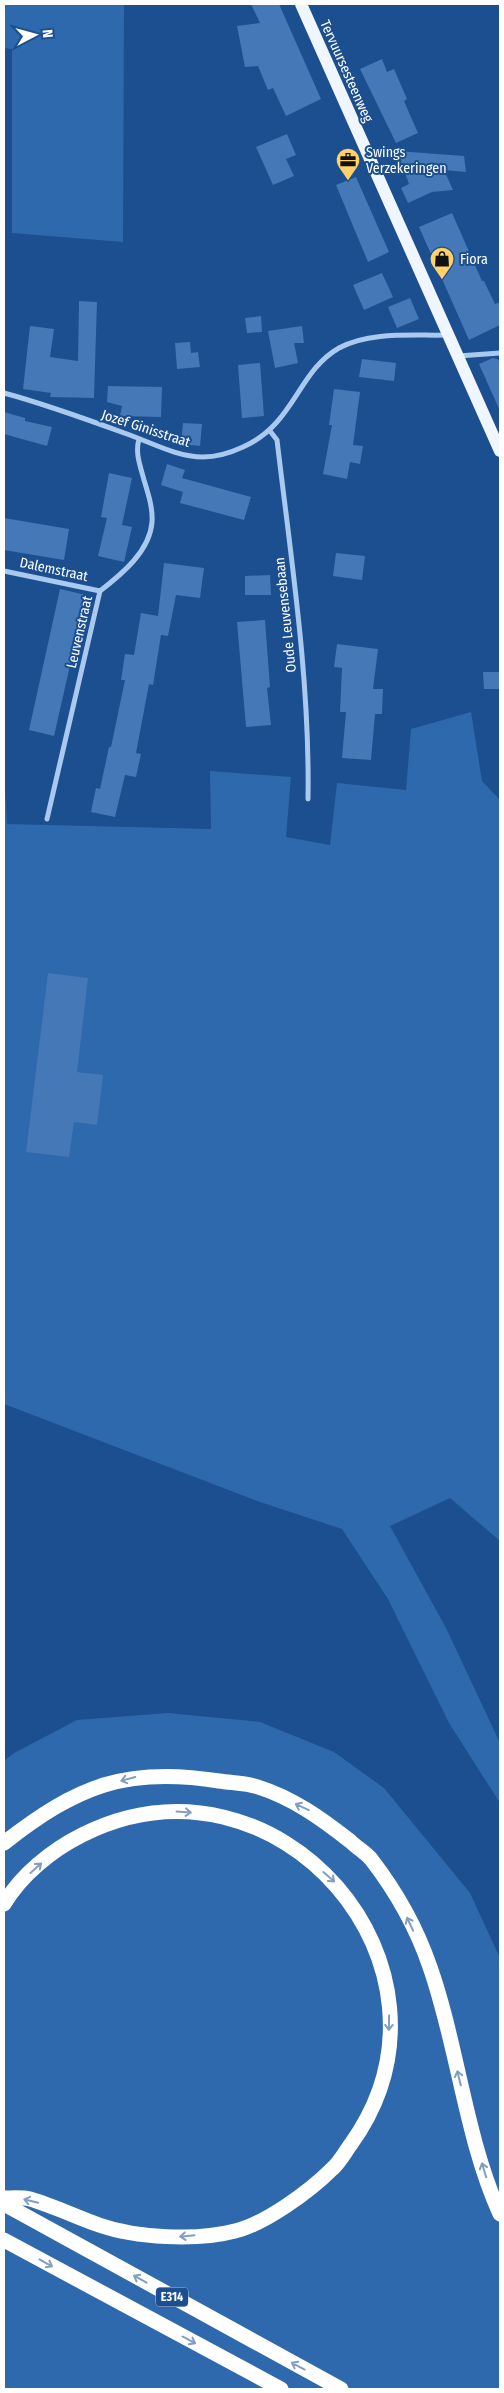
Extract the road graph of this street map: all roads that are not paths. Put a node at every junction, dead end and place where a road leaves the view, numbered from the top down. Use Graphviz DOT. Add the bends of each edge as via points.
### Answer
graph roads {
  1 [pos="301,4"];
  2 [pos="448,335"];
  3 [pos="500,353"];
  4 [pos="458,356"];
  5 [pos="4,393"];
  6 [pos="270,430"];
  7 [pos="139,439"];
  8 [pos="500,451"];
  9 [pos="4,570"];
  10 [pos="100,591"];
  11 [pos="308,800"];
  12 [pos="47,819"];
  13 [pos="4,1843"];
  14 [pos="4,1904"];
  15 [pos="4,2198"];
  16 [pos="4,2204"];
  17 [pos="500,2214"];
  18 [pos="4,2240"];
  19 [pos="281,2389"];
  20 [pos="341,2389"];
  1 -- 2 [label="main road, Tervuursesteenweg"];
  2 -- 4 [label="main road, Tervuursesteenweg"];
  2 -- 6 [label="street, Jozef Ginisstraat" via="378,338 356,341 340,348 314,369 285,414"];
  3 -- 4 [label="street"];
  4 -- 8 [label="main road, Tervuursesteenweg"];
  5 -- 7 [label="street, Jozef Ginisstraat"];
  6 -- 7 [label="street, Jozef Ginisstraat" via="253,443 232,452 201,457"];
  6 -- 11 [label="street, Oude Leuvensebaan" via="277,440 295,593 309,737"];
  7 -- 10 [label="street, Leuvenstraat" via="136,450 152,521 148,541 117,578"];
  9 -- 10 [label="street, Dalemstraat"];
  10 -- 12 [label="street, Leuvenstraat"];
  17 -- 13 [label="highway, one-way" via="471,2126 430,1966 405,1911 370,1858 316,1814 258,1787 185,1776 138,1776 90,1789 40,1814"];
  14 -- 15 [label="highway, one-way" via="34,1868 69,1842 106,1824 142,1815 176,1812 214,1815 270,1833 294,1846 336,1883 367,1927 389,2005 388,2047 380,2088 363,2128 334,2168 289,2205 271,2215 236,2231 168,2238 103,2226 28,2198"];
  20 -- 16 [label="highway, E314, one-way"];
  18 -- 19 [label="highway, E314, one-way"];
}
